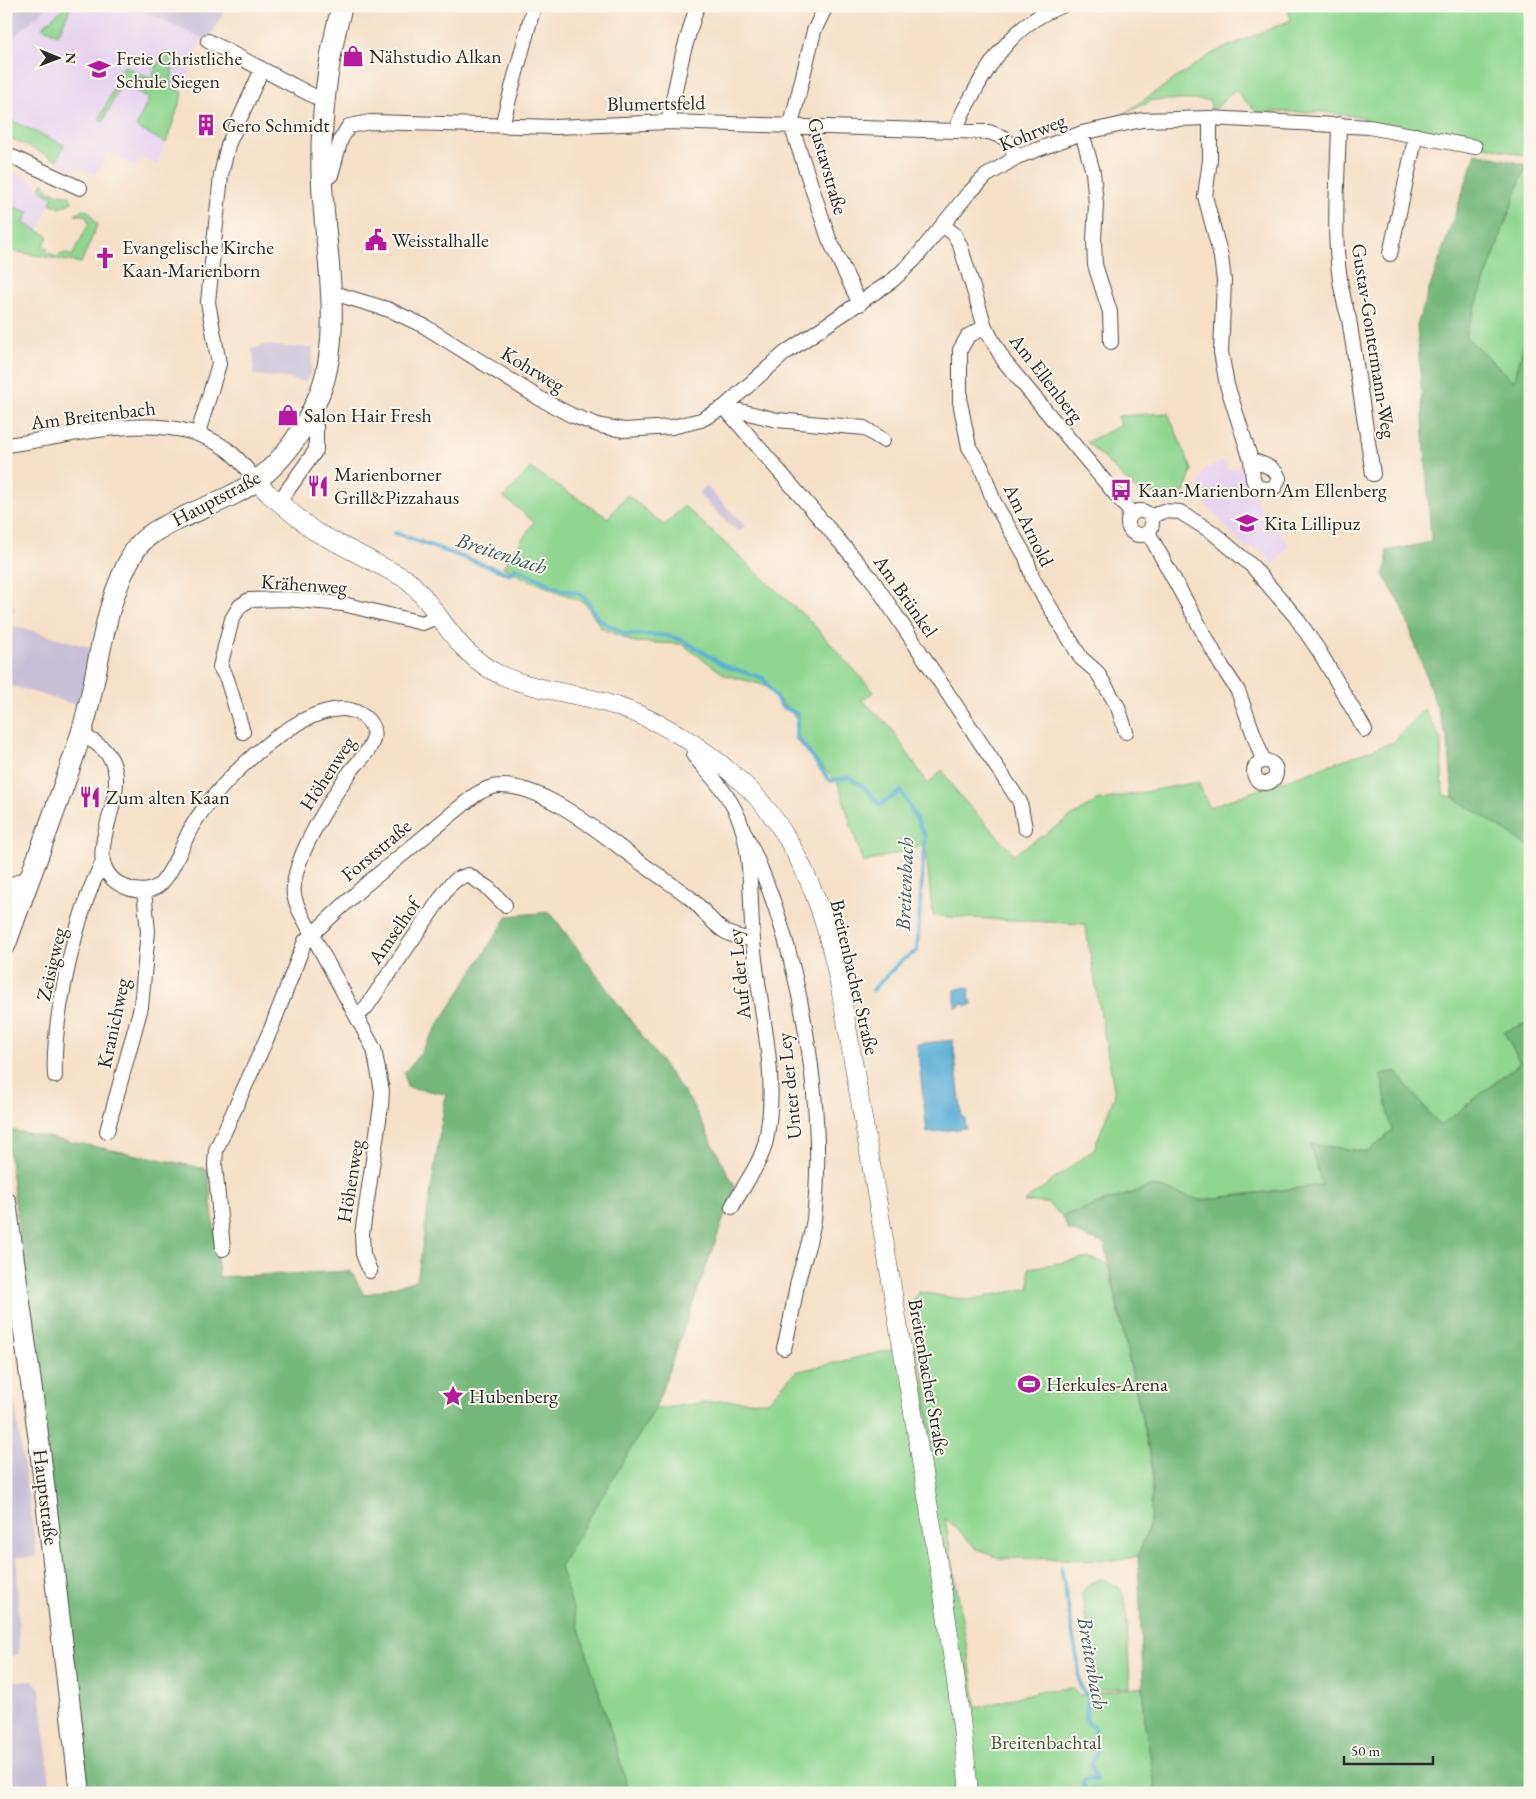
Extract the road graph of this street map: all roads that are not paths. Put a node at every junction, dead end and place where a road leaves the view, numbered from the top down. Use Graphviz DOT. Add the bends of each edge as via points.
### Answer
graph roads {
  1 [pos="342,6"];
  2 [pos="534,6"];
  3 [pos="698,6"];
  4 [pos="826,6"];
  5 [pos="1062,6"];
  6 [pos="208,41"];
  7 [pos="262,70"];
  8 [pos="325,102"];
  9 [pos="1210,118"];
  10 [pos="668,122"];
  11 [pos="1339,124"];
  12 [pos="502,125"];
  13 [pos="790,125"];
  14 [pos="957,131"];
  15 [pos="1082,133"];
  16 [pos="1416,136"];
  17 [pos="1475,147"];
  18 [pos="6,154"];
  19 [pos="1017,157"];
  20 [pos="322,181"];
  21 [pos="80,188"];
  22 [pos="944,226"];
  23 [pos="1390,254"];
  24 [pos="330,292"];
  25 [pos="860,304"];
  26 [pos="985,327"];
  27 [pos="1110,342"];
  28 [pos="724,407"];
  29 [pos="308,418"];
  30 [pos="198,434"];
  31 [pos="883,440"];
  32 [pos="6,445"];
  33 [pos="1251,460"];
  34 [pos="1373,474"];
  35 [pos="256,480"];
  36 [pos="279,502"];
  37 [pos="1132,514"];
  38 [pos="1150,516"];
  39 [pos="1148,532"];
  40 [pos="438,617"];
  41 [pos="1365,730"];
  42 [pos="243,732"];
  43 [pos="1126,732"];
  44 [pos="81,735"];
  45 [pos="697,745"];
  46 [pos="1262,760"];
  47 [pos="742,828"];
  48 [pos="1025,828"];
  49 [pos="102,864"];
  50 [pos="29,877"];
  51 [pos="144,891"];
  52 [pos="6,899"];
  53 [pos="506,905"];
  54 [pos="313,933"];
  55 [pos="753,939"];
  56 [pos="6,944"];
  57 [pos="357,1015"];
  58 [pos="55,1076"];
  59 [pos="107,1131"];
  60 [pos="6,1202"];
  61 [pos="732,1208"];
  62 [pos="223,1249"];
  63 [pos="370,1271"];
  64 [pos="784,1348"];
  65 [pos="80,1793"];
  66 [pos="969,1793"];
  1 -- 8 [label="main road, Hauptstraße"];
  2 -- 12 [label="street"];
  3 -- 10 [label="street" via="683,53"];
  4 -- 13 [label="street, Gustavstraße" via="814,31"];
  5 -- 14 [label="street" via="1014,34 982,77 958,122"];
  6 -- 7 [label="street"];
  7 -- 8 [label="street"];
  7 -- 30 [label="street" via="228,145 221,175 208,302 219,364"];
  8 -- 20 [label="main road, Hauptstraße"];
  9 -- 11 [label="street, Kohrweg"];
  9 -- 15 [label="street, Kohrweg" via="1142,120"];
  9 -- 33 [label="street" via="1206,196 1224,281 1221,352 1227,385"];
  10 -- 12 [label="street, Blumertsfeld" via="555,127"];
  10 -- 13 [label="street, Blumertsfeld"];
  11 -- 16 [label="street, Kohrweg"];
  11 -- 34 [label="street, Gustav-Gontermann-Weg" via="1337,236 1343,298"];
  12 -- 20 [label="street, Blumertsfeld" via="370,122 349,126 341,138 331,175"];
  13 -- 14 [label="street, Blumertsfeld"];
  13 -- 25 [label="street, Gustavstraße" via="829,239"];
  14 -- 19 [label="street, Blumertsfeld" via="998,134 1005,138"];
  15 -- 19 [label="street, Kohrweg"];
  15 -- 27 [label="street" via="1093,172 1096,265 1110,312"];
  16 -- 17 [label="street, Kohrweg"];
  16 -- 23 [label="street"];
  18 -- 21 [label="street"];
  19 -- 22 [label="street, Kohrweg" via="986,176"];
  20 -- 24 [label="main road, Hauptstraße"];
  22 -- 25 [label="street, Kohrweg" via="894,280"];
  22 -- 26 [label="street, Am Ellenberg" via="960,245"];
  24 -- 28 [label="street, Kohrweg" via="390,310 424,326 539,398 600,426 641,431 672,428 701,420"];
  24 -- 29 [label="main road, Hauptstraße" via="330,350 322,386"];
  25 -- 28 [label="street, Kohrweg" via="785,353"];
  26 -- 37 [label="street, Am Ellenberg" via="1004,361"];
  26 -- 43 [label="street, Am Arnold" via="968,336 960,350 960,402 969,447 981,466 994,502 1026,557 1033,579 1081,658 1097,672 1118,707"];
  28 -- 31 [label="street" via="776,420 864,428"];
  28 -- 48 [label="street, Am Brünkel" via="871,578 1020,802"];
  29 -- 35 [label="main road, Hauptstraße" via="273,466"];
  29 -- 36 [label="street" via="316,427 316,450"];
  30 -- 32 [label="street, Am Breitenbach" via="169,426 144,425"];
  30 -- 35 [label="street, Am Breitenbach" via="225,448"];
  35 -- 36 [label="street, Breitenbacher Straße"];
  35 -- 44 [label="main road, Hauptstraße" via="148,536 135,550 114,592"];
  36 -- 40 [label="street, Breitenbacher Straße" via="314,531 408,580"];
  37 -- 38 [label="street" via="1141,511"];
  37 -- 39 [label="street, Am Ellenberg" via="1128,524 1130,530 1142,534"];
  38 -- 39 [label="street" via="1152,522"];
  38 -- 41 [label="street" via="1164,511 1180,512 1212,532 1252,566 1296,616"];
  39 -- 46 [label="street" via="1238,691"];
  40 -- 42 [label="street, Krähenweg" via="422,623 343,604 287,599 249,600 240,606 232,619 220,667 227,679"];
  40 -- 45 [label="street, Breitenbacher Straße" via="461,647 492,670 542,688 625,709 658,722"];
  44 -- 49 [label="street" via="103,747 113,760 115,795 103,843"];
  44 -- 50 [label="main road, Hauptstraße"];
  45 -- 47 [label="street, Auf der Ley" via="694,756 728,796"];
  45 -- 66 [label="street, Breitenbacher Straße" via="754,794 780,828 801,864 826,930 847,1023 930,1513 965,1742"];
  47 -- 55 [label="street, Auf der Ley"];
  47 -- 64 [label="street, Unter der Ley" via="768,885 790,963 800,1003 814,1110 814,1220"];
  49 -- 51 [label="street" via="107,876 126,888"];
  49 -- 58 [label="street, Zeisigweg" via="92,881 67,974 54,1060"];
  50 -- 52 [label="street" via="14,883"];
  50 -- 56 [label="main road, Hauptstraße"];
  51 -- 54 [label="street, Höhenweg" via="158,886 167,876 192,826 207,806 233,774 265,746 315,715 352,710 366,718 373,739 317,824 295,879 294,895"];
  51 -- 59 [label="street, Kranichweg" via="148,931 141,1007"];
  53 -- 57 [label="street, Amselhof" via="468,875 457,878 365,1009"];
  54 -- 55 [label="street, Forststraße" via="364,886 476,794 501,786 538,795 562,807 689,898 720,930"];
  54 -- 57 [label="street, Höhenweg"];
  54 -- 62 [label="street, Forststraße" via="305,942 271,1029 216,1150 214,1165"];
  55 -- 61 [label="street, Auf der Ley" via="769,1062 769,1118 766,1143"];
  57 -- 63 [label="street, Höhenweg" via="374,1049 382,1091 362,1234 363,1254"];
  60 -- 65 [label="main road, Hauptstraße" via="39,1441"];
}
